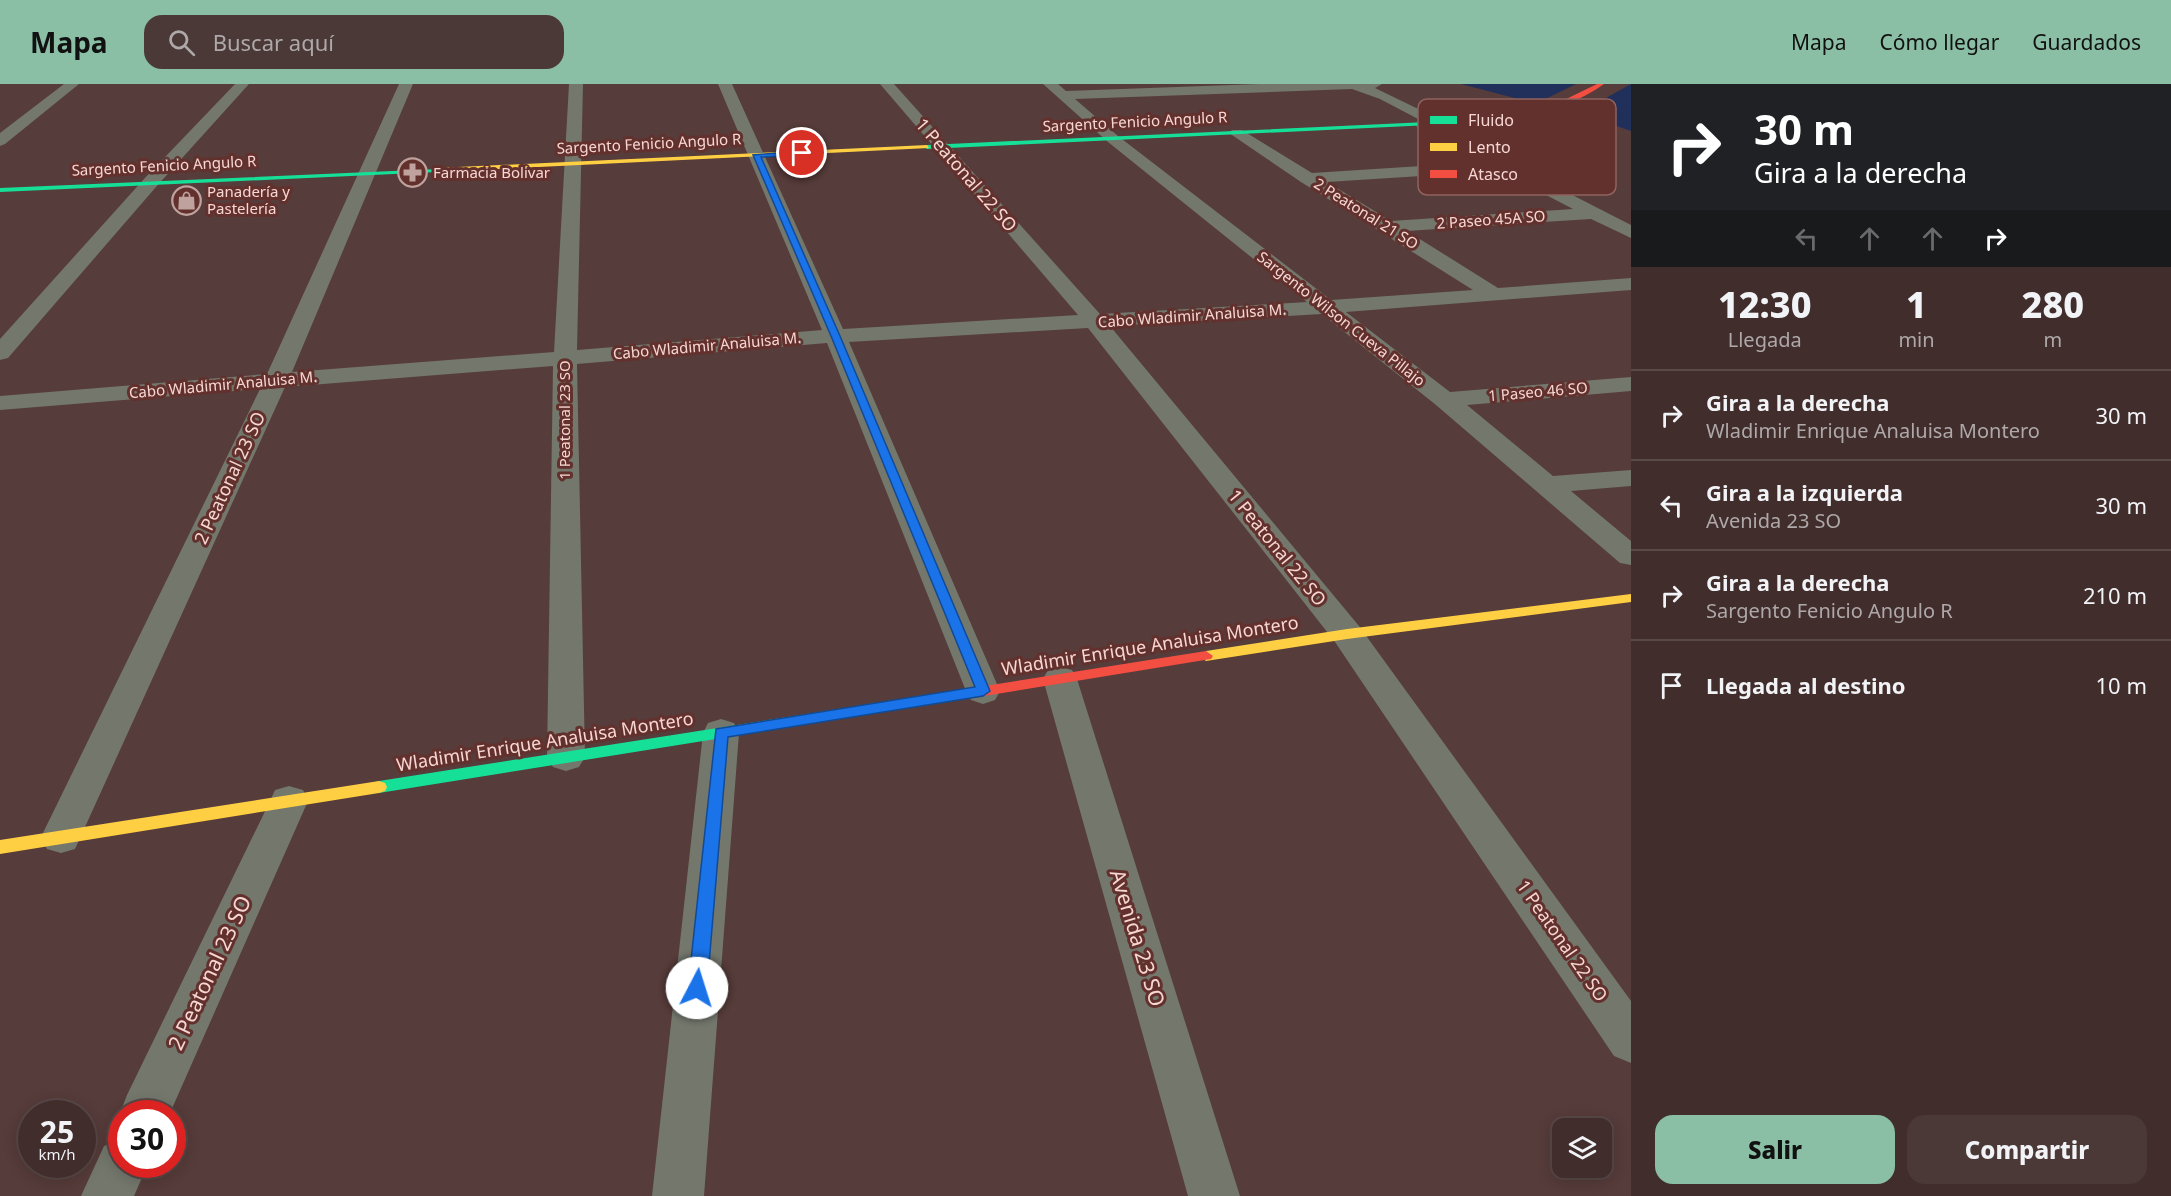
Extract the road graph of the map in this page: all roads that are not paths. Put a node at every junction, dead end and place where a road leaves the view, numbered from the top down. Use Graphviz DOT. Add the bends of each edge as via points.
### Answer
graph roads {
  1 [pos="72,84"];
  2 [pos="242,84"];
  3 [pos="406,84"];
  4 [pos="576,84"];
  5 [pos="725,84"];
  6 [pos="887,84"];
  7 [pos="1375,84"];
  8 [pos="1601,84"];
  9 [pos="1354,85"];
  10 [pos="1250,86"];
  11 [pos="1153,88"];
  12 [pos="1056,89"];
  13 [pos="1575,99"];
  14 [pos="1418,117"];
  15 [pos="1418,125"];
  16 [pos="1237,134"];
  17 [pos="1113,139"];
  18 [pos="0,141"];
  19 [pos="941,147"];
  20 [pos="756,155"];
  21 [pos="574,164"];
  22 [pos="1418,171"];
  23 [pos="369,173"];
  24 [pos="1308,178"];
  25 [pos="150,183"];
  26 [pos="0,190"];
  27 [pos="1558,195"];
  28 [pos="1593,213"];
  29 [pos="1389,227"];
  30 [pos="1631,232"];
  31 [pos="1631,284"];
  32 [pos="1494,294"];
  33 [pos="1327,307"];
  34 [pos="1095,322"];
  35 [pos="836,336"];
  36 [pos="0,353"];
  37 [pos="565,358"];
  38 [pos="276,381"];
  39 [pos="1631,384"];
  40 [pos="1445,400"];
  41 [pos="0,403"];
  42 [pos="1631,478"];
  43 [pos="1548,485"];
  44 [pos="1631,556"];
  45 [pos="1631,598"];
  46 [pos="1347,634"];
  47 [pos="1060,679"];
  48 [pos="983,691"];
  49 [pos="721,733"];
  50 [pos="566,757"];
  51 [pos="289,801"];
  52 [pos="61,837"];
  53 [pos="0,847"];
  54 [pos="1631,1040"];
  55 [pos="152,1100"];
  56 [pos="115,1178"];
  57 [pos="107,1196"];
  58 [pos="678,1196"];
  59 [pos="1214,1196"];
  1 -- 18 [label="street"];
  2 -- 25 [label="street"];
  3 -- 23 [label="street, 2 Peatonal 23 SO"];
  4 -- 21 [label="street, 1 Peatonal 23 SO"];
  5 -- 20 [label="street"];
  6 -- 19 [label="street, 1 Peatonal 22 SO"];
  7 -- 9 [label="street"];
  8 -- 13 [label="street, Sargento Fenicio Angulo R"];
  9 -- 10 [label="street"];
  9 -- 14 [label="street" via="1385,96"];
  10 -- 11 [label="street"];
  11 -- 12 [label="street"];
  12 -- 17 [label="street, Sargento Wilson Cueva Pillajo"];
  15 -- 16 [label="street, Sargento Fenicio Angulo R"];
  16 -- 17 [label="street, Sargento Fenicio Angulo R"];
  16 -- 24 [label="street, 2 Peatonal 21 SO"];
  17 -- 19 [label="street, Sargento Fenicio Angulo R"];
  17 -- 33 [label="street, Sargento Wilson Cueva Pillajo"];
  19 -- 20 [label="street, Sargento Fenicio Angulo R"];
  19 -- 34 [label="street, 1 Peatonal 22 SO"];
  20 -- 21 [label="street, Sargento Fenicio Angulo R"];
  20 -- 35 [label="street"];
  21 -- 23 [label="street, Sargento Fenicio Angulo R"];
  21 -- 37 [label="street, 1 Peatonal 23 SO"];
  22 -- 24 [label="street"];
  23 -- 25 [label="street, Sargento Fenicio Angulo R"];
  23 -- 38 [label="street, 2 Peatonal 23 SO"];
  24 -- 29 [label="street, 2 Peatonal 21 SO"];
  25 -- 26 [label="street, Sargento Fenicio Angulo R"];
  25 -- 36 [label="street"];
  27 -- 28 [label="street"];
  28 -- 29 [label="street, 2 Paseo 45A SO"];
  28 -- 30 [label="street"];
  29 -- 32 [label="street, 2 Peatonal 21 SO"];
  31 -- 32 [label="street, Cabo Wladimir Analuisa M."];
  32 -- 33 [label="street, Cabo Wladimir Analuisa M."];
  33 -- 34 [label="street, Cabo Wladimir Analuisa M."];
  33 -- 40 [label="street, Sargento Wilson Cueva Pillajo"];
  34 -- 35 [label="street, Cabo Wladimir Analuisa M."];
  34 -- 46 [label="street, 1 Peatonal 22 SO"];
  35 -- 37 [label="street, Cabo Wladimir Analuisa M."];
  35 -- 48 [label="street"];
  37 -- 38 [label="street, Cabo Wladimir Analuisa M."];
  37 -- 50 [label="street, 1 Peatonal 23 SO"];
  38 -- 41 [label="street, Cabo Wladimir Analuisa M."];
  38 -- 52 [label="street, 2 Peatonal 23 SO"];
  39 -- 40 [label="street, 1 Paseo 46 SO"];
  40 -- 43 [label="street, Sargento Wilson Cueva Pillajo"];
  42 -- 43 [label="street"];
  43 -- 44 [label="street, Sargento Wilson Cueva Pillajo"];
  45 -- 46 [label="street, Wladimir Enrique Analuisa Montero"];
  46 -- 47 [label="street, Wladimir Enrique Analuisa Montero"];
  46 -- 54 [label="street, 1 Peatonal 22 SO"];
  47 -- 48 [label="street, Wladimir Enrique Analuisa Montero"];
  47 -- 59 [label="street, Avenida 23 SO"];
  48 -- 49 [label="street, Wladimir Enrique Analuisa Montero"];
  49 -- 50 [label="street, Wladimir Enrique Analuisa Montero"];
  49 -- 58 [label="street"];
  50 -- 51 [label="street, Wladimir Enrique Analuisa Montero"];
  51 -- 52 [label="street, Wladimir Enrique Analuisa Montero"];
  51 -- 55 [label="street, 2 Peatonal 23 SO"];
  52 -- 53 [label="street, Wladimir Enrique Analuisa Montero"];
  56 -- 57 [label="street"];
}
